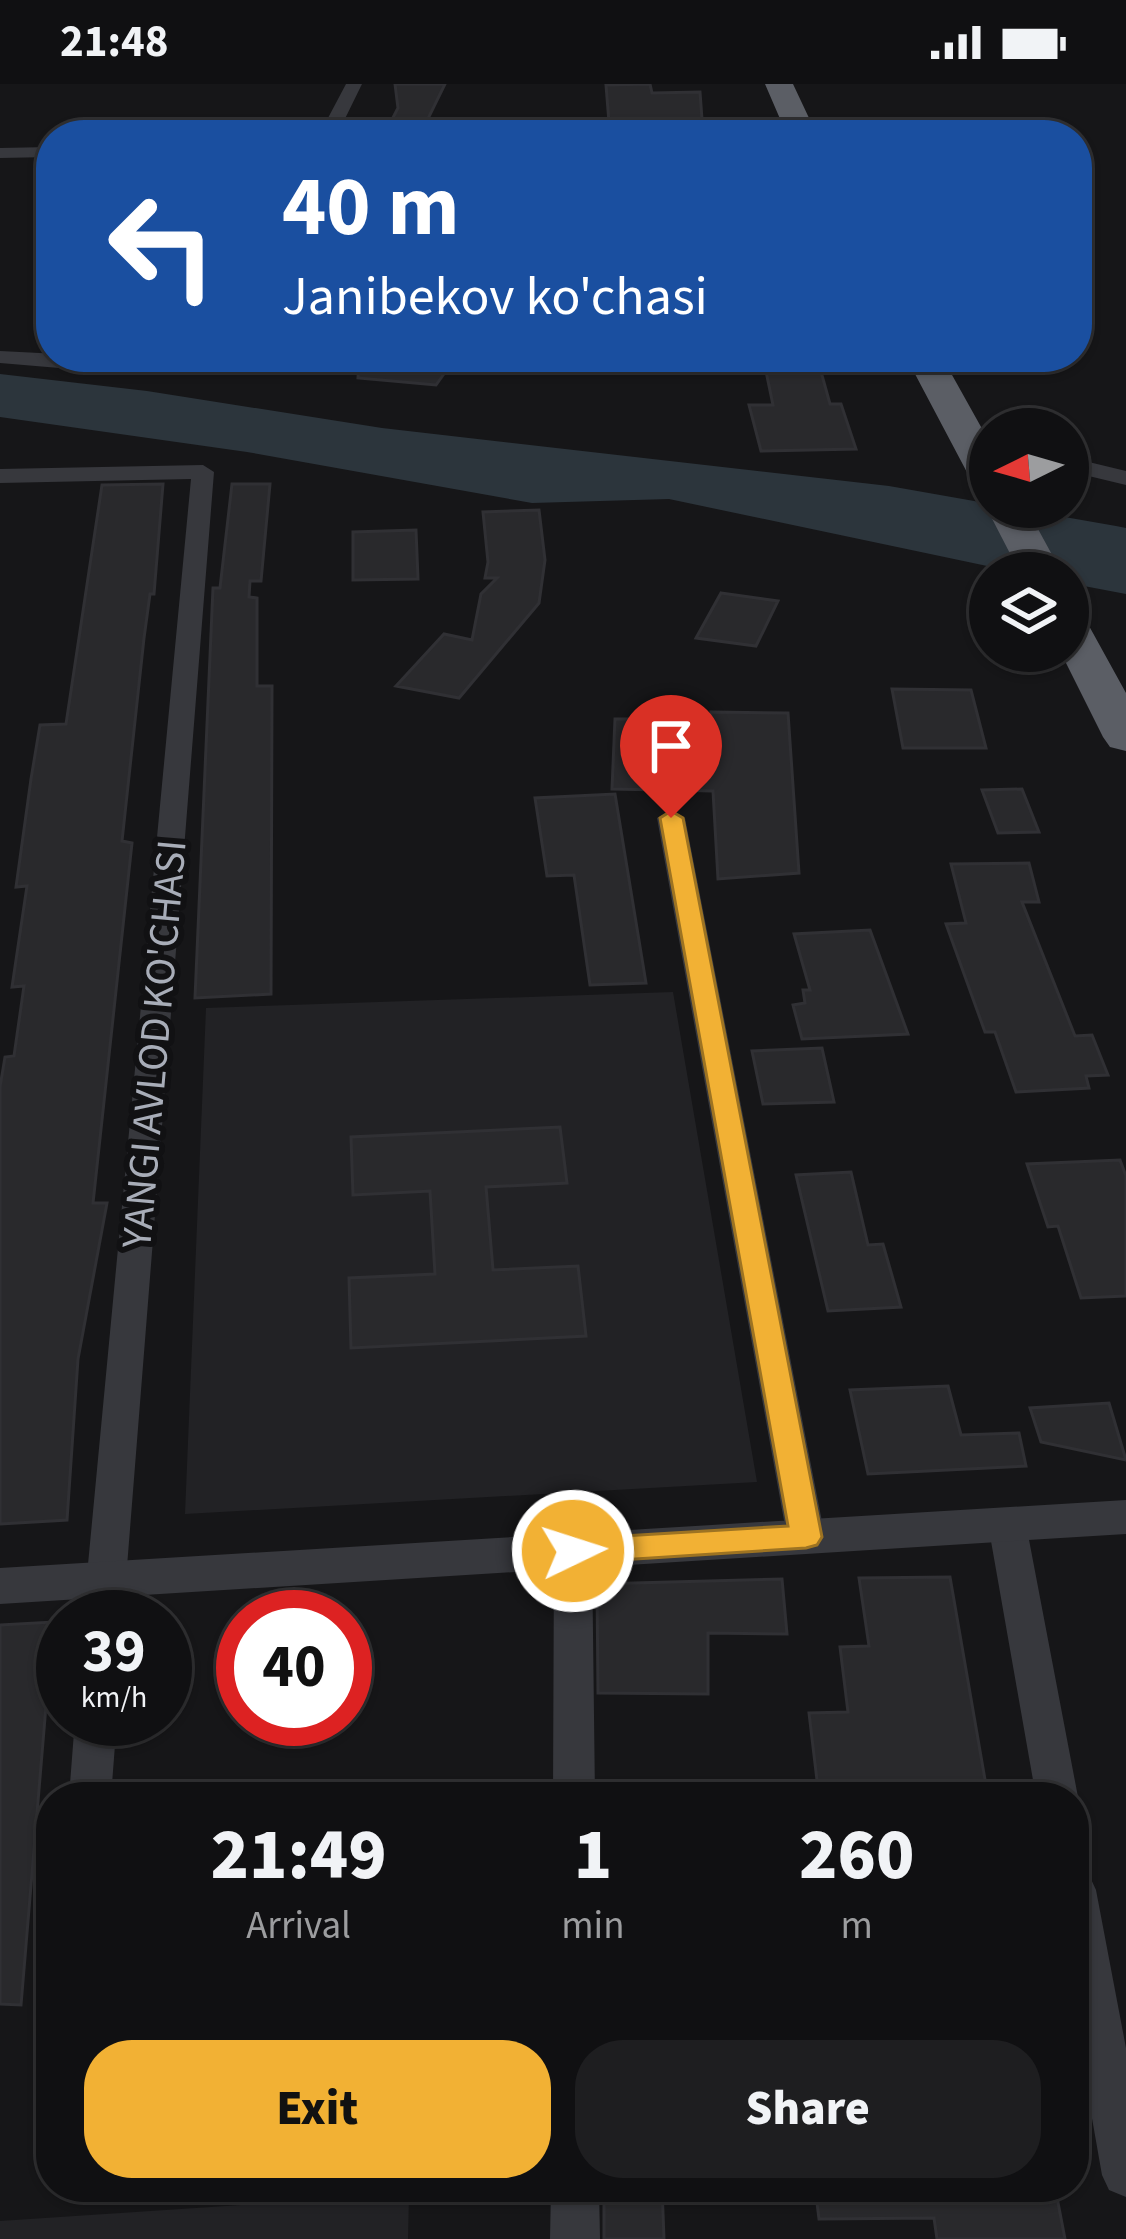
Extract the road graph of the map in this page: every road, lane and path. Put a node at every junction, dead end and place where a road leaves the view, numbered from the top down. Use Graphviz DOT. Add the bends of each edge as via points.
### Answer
graph roads {
  1 [pos="354,84"];
  2 [pos="779,84"];
  3 [pos="336,120"];
  4 [pos="795,120"];
  5 [pos="36,152"];
  6 [pos="0,153"];
  7 [pos="36,155"];
  8 [pos="0,168"];
  9 [pos="0,357"];
  10 [pos="36,358"];
  11 [pos="934,372"];
  12 [pos="969,426"];
  13 [pos="1089,469"];
  14 [pos="0,476"];
  15 [pos="1126,478"];
  16 [pos="1089,665"];
  17 [pos="1126,737"];
  18 [pos="671,818"];
  19 [pos="1126,1517"];
  20 [pos="1007,1524"];
  21 [pos="806,1537"];
  22 [pos="573,1551"];
  23 [pos="0,1586"];
  24 [pos="36,1590"];
  25 [pos="106,1590"];
  26 [pos="185,1590"];
  27 [pos="94,1746"];
  28 [pos="91,1782"];
  29 [pos="574,1782"];
  30 [pos="1054,1782"];
  31 [pos="1089,1972"];
  32 [pos="1126,2175"];
  33 [pos="575,2202"];
  34 [pos="575,2239"];
  1 -- 3 [label="street"];
  2 -- 4 [label="highway"];
  5 -- 6 [label="street"];
  7 -- 8 [label="street"];
  9 -- 10 [label="street"];
  11 -- 12 [label="highway"];
  13 -- 15 [label="street"];
  14 -- 25 [label="street, YANGI AVLOD KO'CHASI" via="203,472"];
  16 -- 17 [label="highway"];
  18 -- 21 [label="street"];
  19 -- 20 [label="street"];
  20 -- 21 [label="street"];
  20 -- 30 [label="street"];
  21 -- 22 [label="street"];
  22 -- 26 [label="street"];
  22 -- 29 [label="street"];
  23 -- 24 [label="street"];
  27 -- 28 [label="street"];
  31 -- 32 [label="street"];
  33 -- 34 [label="street"];
}
